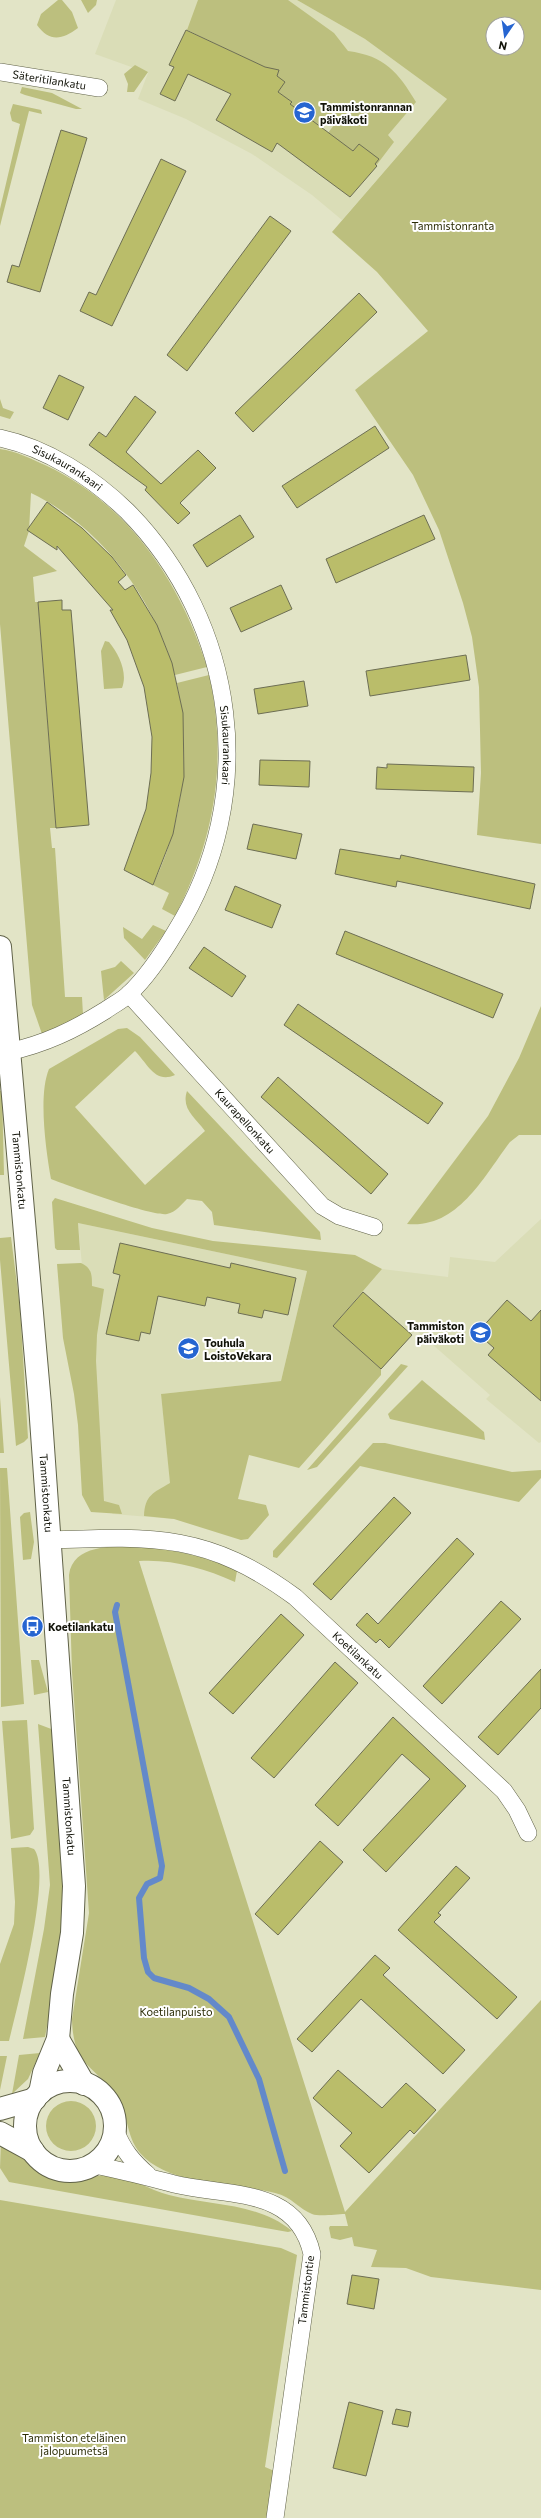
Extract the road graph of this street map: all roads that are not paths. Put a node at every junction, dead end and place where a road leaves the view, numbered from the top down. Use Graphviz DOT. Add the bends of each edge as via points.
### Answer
graph roads {
  1 [pos="0,72"];
  2 [pos="98,88"];
  3 [pos="0,438"];
  4 [pos="0,947"];
  5 [pos="128,994"];
  6 [pos="8,1052"];
  7 [pos="374,1227"];
  8 [pos="51,1540"];
  9 [pos="528,1833"];
  10 [pos="58,2039"];
  11 [pos="84,2084"];
  12 [pos="38,2096"];
  13 [pos="0,2109"];
  14 [pos="115,2130"];
  15 [pos="0,2133"];
  16 [pos="33,2151"];
  17 [pos="94,2165"];
  18 [pos="150,2176"];
  19 [pos="275,2518"];
  1 -- 2 [label="street, Säteritilankatu"];
  3 -- 5 [label="street, Sisukaurankaari" via="42,453 73,469 113,498 143,528 165,555 196,608 216,668 226,726 228,760 226,788 213,855 187,914 155,964"];
  4 -- 6 [label="street, Tammistonkatu"];
  5 -- 6 [label="street, Sisukaurankaari" via="75,1030 37,1046"];
  5 -- 7 [label="street, Kaurapellonkatu" via="308,1194 339,1216"];
  6 -- 8 [label="street, Tammistonkatu"];
  8 -- 9 [label="street, Koetilankatu" via="123,1536 185,1543 241,1562 274,1582 295,1597 504,1791 518,1810"];
  8 -- 10 [label="street, Tammistonkatu" via="74,1886 72,1933"];
  10 -- 11 [label="street"];
  10 -- 12 [label="street, Tammistonkatu"];
  11 -- 12 [label="street" via="57,2084"];
  11 -- 14 [label="street" via="93,2088 108,2102 115,2120"];
  12 -- 13 [label="street"];
  12 -- 16 [label="street" via="27,2115 26,2125 26,2134"];
  14 -- 17 [label="street" via="106,2154"];
  14 -- 18 [label="street, Tammistontie" via="122,2149 132,2162"];
  15 -- 16 [label="street"];
  16 -- 17 [label="street" via="45,2163 61,2170 78,2170"];
  17 -- 18 [label="street, Tammistontie"];
  18 -- 19 [label="street, Tammistontie" via="174,2184 264,2199 296,2219 309,2241 312,2254"];
}
